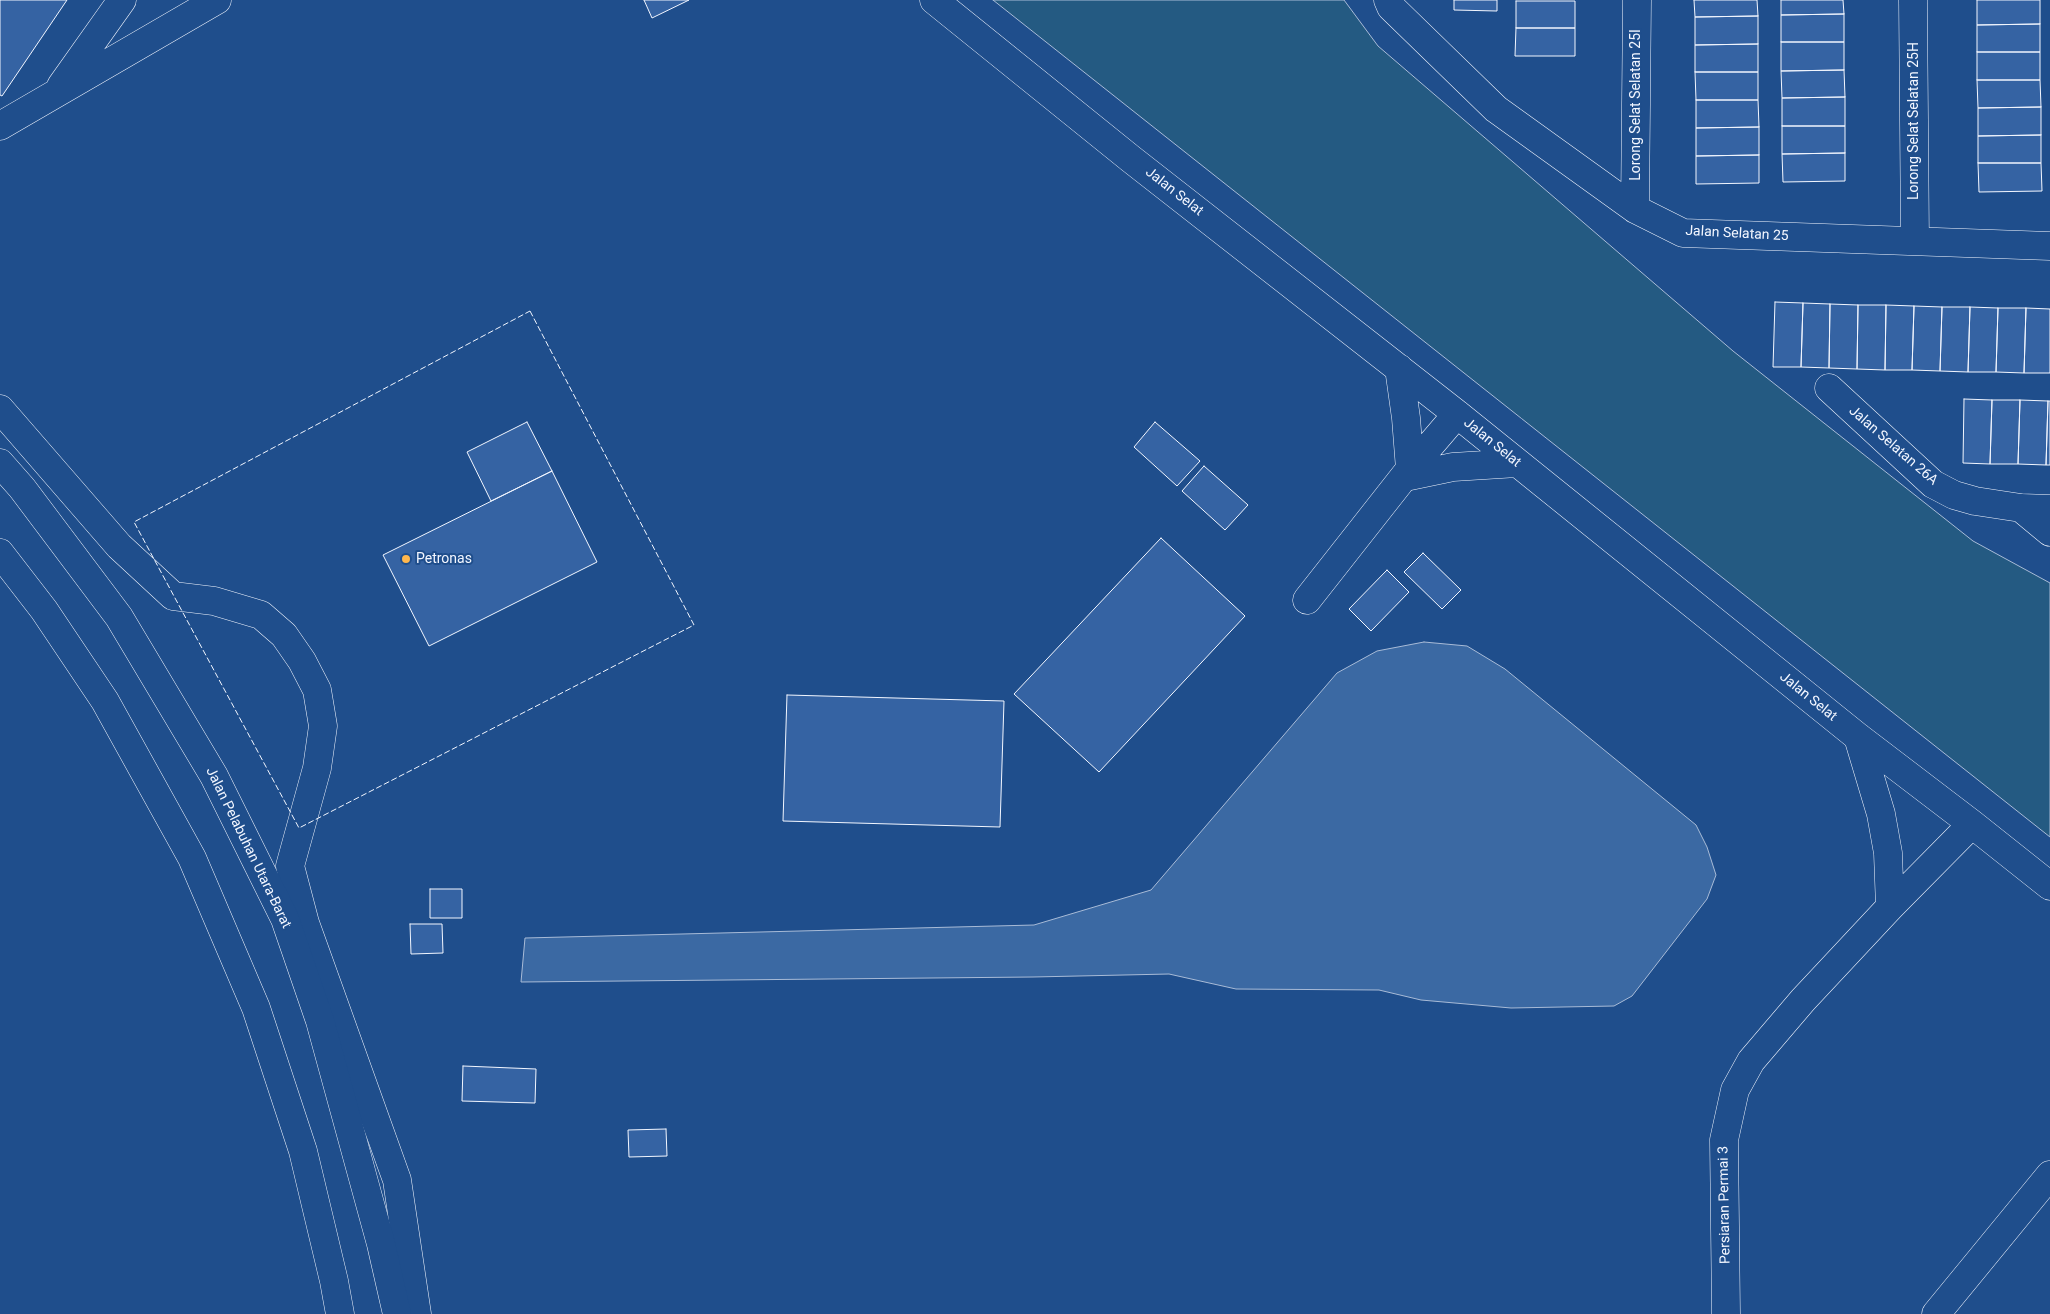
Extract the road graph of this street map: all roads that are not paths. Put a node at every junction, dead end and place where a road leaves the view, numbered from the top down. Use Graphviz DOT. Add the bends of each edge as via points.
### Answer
graph roads {
  1 [pos="122,0"];
  2 [pos="217,0"];
  3 [pos="934,0"];
  4 [pos="1388,0"];
  5 [pos="1637,0"];
  6 [pos="1913,0"];
  7 [pos="56,93"];
  8 [pos="0,126"];
  9 [pos="1635,209"];
  10 [pos="1915,241"];
  11 [pos="2050,246"];
  12 [pos="1399,368"];
  13 [pos="1829,388"];
  14 [pos="0,409"];
  15 [pos="1457,414"];
  16 [pos="0,462"];
  17 [pos="1518,463"];
  18 [pos="1408,473"];
  19 [pos="2021,508"];
  20 [pos="2050,509"];
  21 [pos="2050,532"];
  22 [pos="0,553"];
  23 [pos="1308,600"];
  24 [pos="1858,738"];
  25 [pos="1972,824"];
  26 [pos="2050,886"];
  27 [pos="1890,907"];
  28 [pos="2050,1175"];
  29 [pos="340,1314"];
  30 [pos="397,1314"];
  31 [pos="417,1314"];
  32 [pos="1726,1314"];
  33 [pos="1936,1314"];
  1 -- 7 [label="street"];
  2 -- 7 [label="street"];
  3 -- 12 [label="street, Jalan Selat"];
  4 -- 9 [label="street, Jalan Selatan 25" via="1391,7 1496,109"];
  5 -- 9 [label="street, Lorong Selat Selatan 25I"];
  6 -- 10 [label="street, Lorong Selat Selatan 25H"];
  7 -- 8 [label="street"];
  9 -- 10 [label="street, Jalan Selatan 25" via="1683,234"];
  10 -- 11 [label="street, Jalan Selatan 25"];
  12 -- 15 [label="street, Jalan Selat"];
  12 -- 18 [label="street" via="1406,418"];
  13 -- 19 [label="street, Jalan Selatan 26A" via="1932,484 1975,501"];
  14 -- 31 [label="street" via="119,546 173,596 214,601 261,615 284,635 317,690 323,726 317,768 290,866 305,923 397,1180"];
  15 -- 17 [label="street, Jalan Selat"];
  15 -- 18 [label="street"];
  16 -- 30 [label="street, Jalan Pelabuhan Utara-Barat" via="124,625 214,776 285,919 320,1021"];
  17 -- 18 [label="street"];
  17 -- 24 [label="street, Jalan Selat"];
  18 -- 23 [label="street"];
  19 -- 20 [label="street, Jalan Selatan 26A"];
  19 -- 21 [label="street"];
  22 -- 29 [label="street" via="44,610 105,701 192,858 256,1008 300,1142"];
  24 -- 25 [label="street, Jalan Selat"];
  24 -- 27 [label="street" via="1881,814 1888,853"];
  25 -- 26 [label="street, Jalan Selat"];
  25 -- 27 [label="street, Persiaran Permai 3"];
  27 -- 32 [label="street, Persiaran Permai 3" via="1751,1061 1735,1090 1724,1140"];
  28 -- 33 [label="street"];
}
